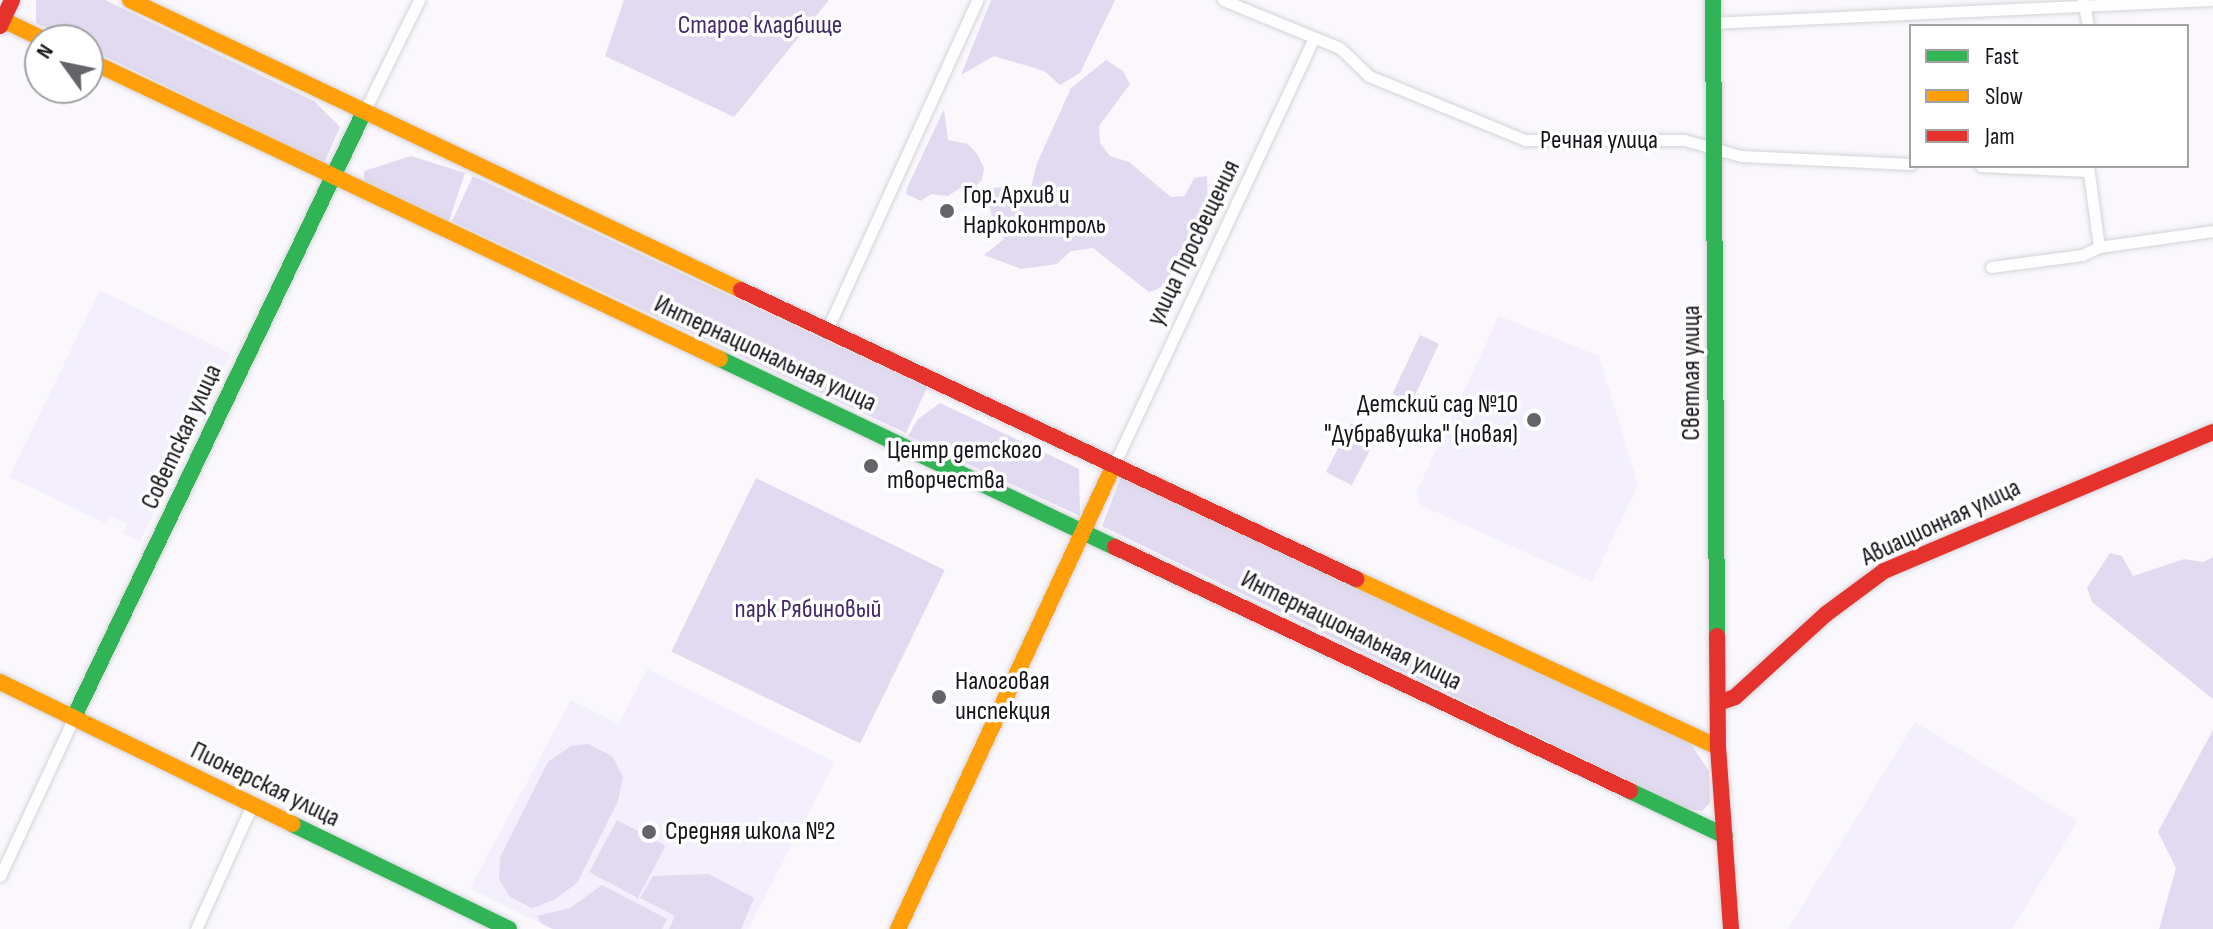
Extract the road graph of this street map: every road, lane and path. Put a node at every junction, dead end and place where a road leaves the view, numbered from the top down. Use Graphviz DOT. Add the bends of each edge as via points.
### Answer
graph roads {
  1 [pos="12,0"];
  2 [pos="130,0"];
  3 [pos="419,0"];
  4 [pos="977,0"];
  5 [pos="1223,0"];
  6 [pos="1713,0"];
  7 [pos="2209,1"];
  8 [pos="2084,4"];
  9 [pos="1,23"];
  10 [pos="1710,23"];
  11 [pos="2088,24"];
  12 [pos="24,32"];
  13 [pos="1314,38"];
  14 [pos="104,68"];
  15 [pos="363,114"];
  16 [pos="1715,149"];
  17 [pos="1909,164"];
  18 [pos="2088,168"];
  19 [pos="334,176"];
  20 [pos="2213,231"];
  21 [pos="2099,247"];
  22 [pos="1991,267"];
  23 [pos="826,332"];
  24 [pos="2213,432"];
  25 [pos="1113,467"];
  26 [pos="1085,530"];
  27 [pos="0,682"];
  28 [pos="1718,703"];
  29 [pos="74,717"];
  30 [pos="1718,747"];
  31 [pos="252,805"];
  32 [pos="1725,836"];
  33 [pos="0,876"];
  34 [pos="196,929"];
  35 [pos="509,929"];
  36 [pos="898,929"];
  37 [pos="1731,929"];
  1 -- 9 [label="main road"];
  2 -- 15 [label="main road, Интернациональная улица"];
  3 -- 15 [label="street"];
  4 -- 23 [label="street"];
  5 -- 13 [label="street, Речная улица"];
  6 -- 10 [label="main road, Светлая улица"];
  7 -- 8 [label="street"];
  8 -- 10 [label="street"];
  8 -- 11 [label="street"];
  9 -- 12 [label="main road"];
  10 -- 16 [label="main road, Светлая улица"];
  13 -- 16 [label="street, Речная улица" via="1340,48 1369,76 1516,138 1684,140"];
  13 -- 25 [label="street, улица Просвещения"];
  14 -- 19 [label="main road, Интернациональная улица"];
  15 -- 19 [label="main road, Советская улица"];
  15 -- 23 [label="main road, Интернациональная улица"];
  16 -- 17 [label="street, Речная улица" via="1752,158"];
  16 -- 28 [label="main road, Светлая улица"];
  18 -- 21 [label="street"];
  19 -- 26 [label="main road, Интернациональная улица"];
  19 -- 29 [label="main road, Советская улица"];
  20 -- 21 [label="street"];
  21 -- 22 [label="street" via="2082,255"];
  23 -- 25 [label="main road, Интернациональная улица"];
  24 -- 28 [label="main road, Авиационная улица" via="1884,571 1826,614 1735,697"];
  25 -- 26 [label="main road"];
  25 -- 30 [label="main road, Интернациональная улица"];
  26 -- 32 [label="main road, Интернациональная улица"];
  26 -- 36 [label="main road"];
  27 -- 29 [label="main road, Пионерская улица"];
  28 -- 30 [label="main road, Светлая улица"];
  29 -- 31 [label="main road, Пионерская улица"];
  29 -- 33 [label="street"];
  30 -- 32 [label="main road, Светлая улица"];
  31 -- 34 [label="street"];
  31 -- 35 [label="main road, Пионерская улица"];
  32 -- 37 [label="main road, Светлая улица"];
}
